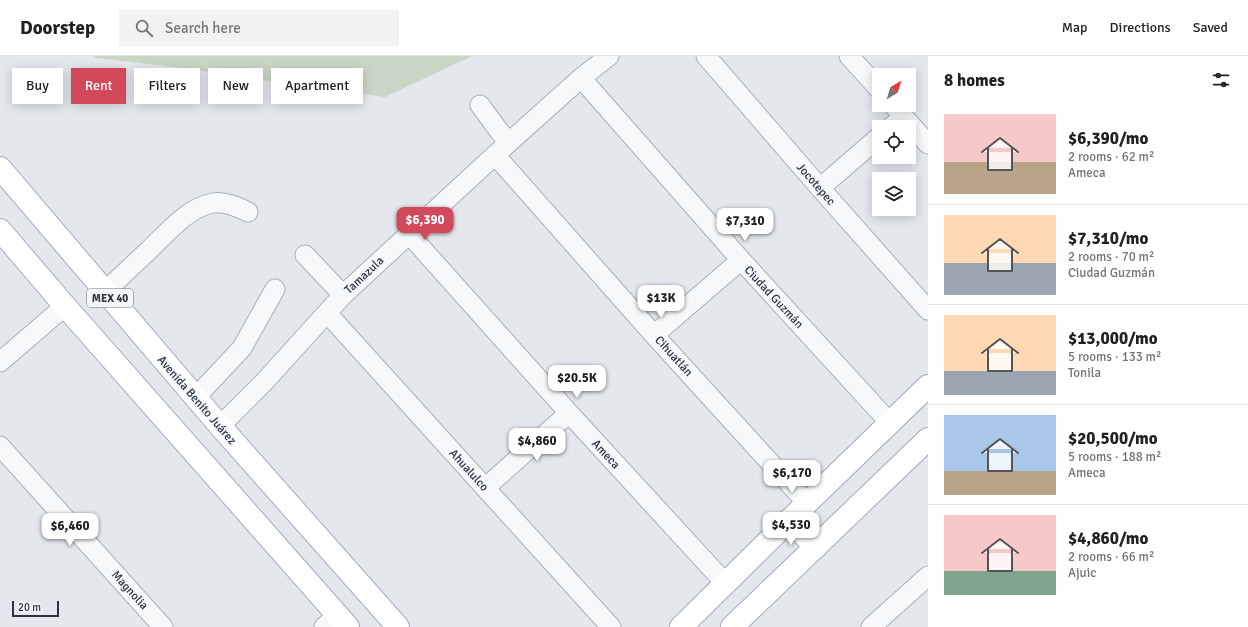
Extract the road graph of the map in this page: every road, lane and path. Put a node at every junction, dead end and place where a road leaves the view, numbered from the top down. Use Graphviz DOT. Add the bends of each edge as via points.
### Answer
graph roads {
  1 [pos="609,56"];
  2 [pos="706,56"];
  3 [pos="849,56"];
  4 [pos="581,78"];
  5 [pos="872,81"];
  6 [pos="480,105"];
  7 [pos="896,116"];
  8 [pos="509,142"];
  9 [pos="872,144"];
  10 [pos="928,144"];
  11 [pos="495,155"];
  12 [pos="0,168"];
  13 [pos="820,188"];
  14 [pos="248,212"];
  15 [pos="0,230"];
  16 [pos="409,234"];
  17 [pos="305,255"];
  18 [pos="740,260"];
  19 [pos="275,289"];
  20 [pos="105,292"];
  21 [pos="343,294"];
  22 [pos="65,306"];
  23 [pos="928,310"];
  24 [pos="327,313"];
  25 [pos="654,335"];
  26 [pos="0,362"];
  27 [pos="928,386"];
  28 [pos="195,398"];
  29 [pos="569,413"];
  30 [pos="890,423"];
  31 [pos="220,426"];
  32 [pos="928,439"];
  33 [pos="0,446"];
  34 [pos="485,488"];
  35 [pos="807,503"];
  36 [pos="789,520"];
  37 [pos="816,547"];
  38 [pos="928,576"];
  39 [pos="725,583"];
  40 [pos="336,623"];
  41 [pos="163,627"];
  42 [pos="398,627"];
  43 [pos="611,627"];
  44 [pos="681,627"];
  45 [pos="732,627"];
  46 [pos="871,627"];
  1 -- 4 [label="street, Tamazula"];
  2 -- 13 [label="street, Jocotepec"];
  3 -- 5 [label="street"];
  4 -- 8 [label="street, Tamazula"];
  4 -- 18 [label="street, Ciudad Guzmán"];
  6 -- 8 [label="street"];
  7 -- 10 [label="street"];
  8 -- 11 [label="street, Tamazula"];
  9 -- 13 [label="street"];
  11 -- 16 [label="street, Tamazula"];
  11 -- 25 [label="street, Cihuatlán"];
  12 -- 20 [label="main road, Avenida Benito Juárez / MEX 40"];
  13 -- 23 [label="street, Jocotepec"];
  14 -- 20 [label="street" via="227,203 203,205 175,226"];
  15 -- 22 [label="main road, MEX 40"];
  16 -- 21 [label="street, Tamazula"];
  16 -- 29 [label="street, Ameca"];
  17 -- 21 [label="street"];
  18 -- 25 [label="street"];
  18 -- 30 [label="street, Ciudad Guzmán"];
  19 -- 28 [label="street" via="242,348"];
  20 -- 28 [label="main road, Avenida Benito Juárez / MEX 40"];
  21 -- 24 [label="street, Tamazula"];
  22 -- 26 [label="street"];
  22 -- 40 [label="main road, MEX 40"];
  24 -- 31 [label="street, Tamazula"];
  24 -- 34 [label="street, Ahualulco"];
  25 -- 35 [label="street, Cihuatlán"];
  27 -- 30 [label="main road"];
  28 -- 31 [label="main road, Avenida Benito Juárez / MEX 40"];
  29 -- 34 [label="street"];
  29 -- 39 [label="street, Ameca"];
  30 -- 35 [label="main road"];
  31 -- 42 [label="main road, Avenida Benito Juárez / MEX 40"];
  32 -- 37 [label="main road"];
  33 -- 41 [label="street, Magnolia"];
  34 -- 43 [label="street, Ahualulco"];
  35 -- 36 [label="main road"];
  36 -- 37 [label="main road"];
  36 -- 39 [label="main road"];
  37 -- 45 [label="main road"];
  38 -- 46 [label="street"];
  39 -- 44 [label="main road"];
}
